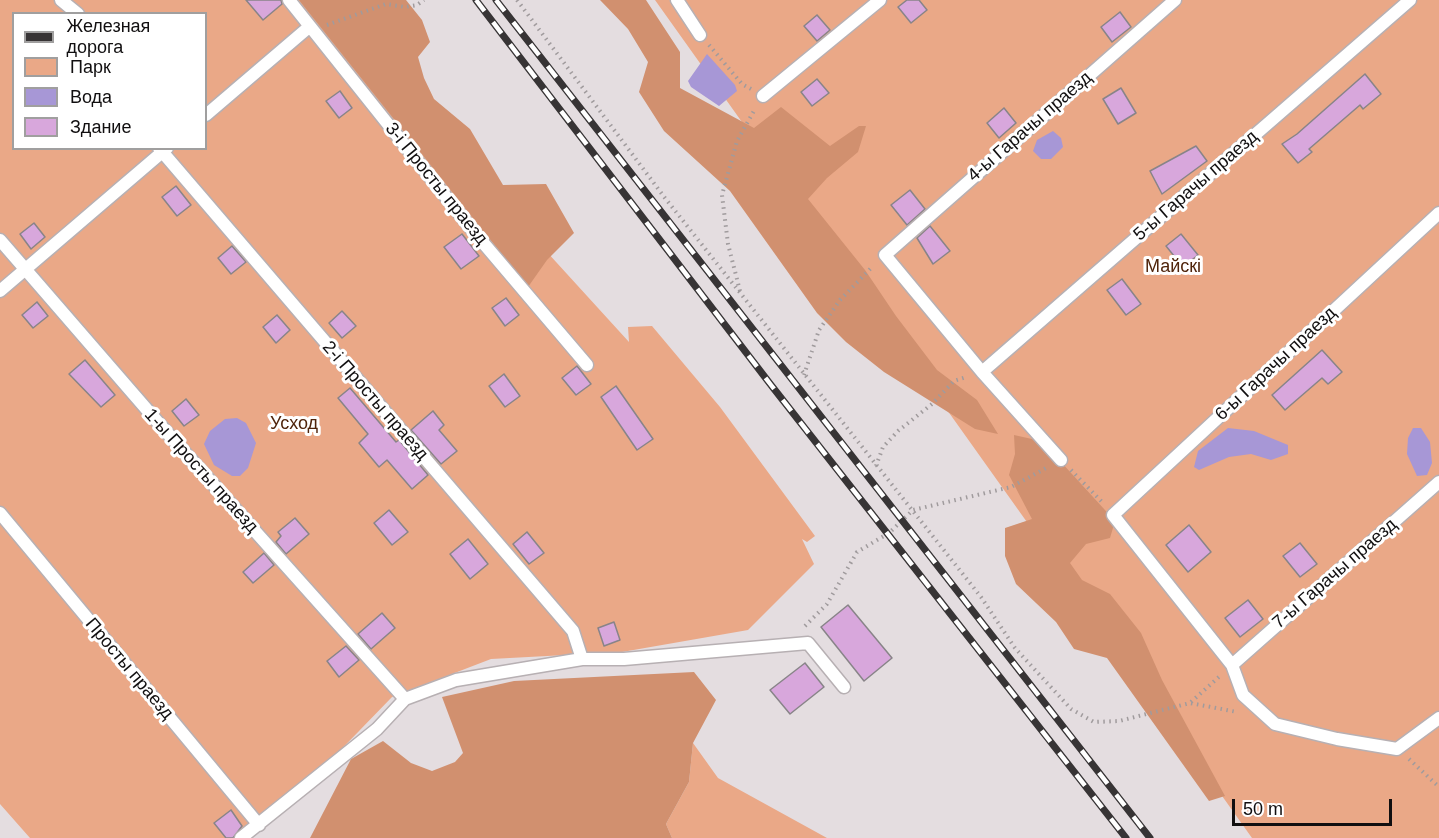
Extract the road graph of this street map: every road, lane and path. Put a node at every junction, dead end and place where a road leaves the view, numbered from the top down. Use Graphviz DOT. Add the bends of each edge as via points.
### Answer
graph roads {
  1 [pos="60,0"];
  2 [pos="289,0"];
  3 [pos="424,0"];
  4 [pos="517,0"];
  5 [pos="677,0"];
  6 [pos="880,0"];
  7 [pos="1175,0"];
  8 [pos="1410,0"];
  9 [pos="75,12"];
  10 [pos="309,27"];
  11 [pos="700,35"];
  12 [pos="763,96"];
  13 [pos="207,114"];
  14 [pos="162,150"];
  15 [pos="1439,213"];
  16 [pos="0,240"];
  17 [pos="885,255"];
  18 [pos="25,269"];
  19 [pos="0,291"];
  20 [pos="741,295"];
  21 [pos="587,365"];
  22 [pos="982,372"];
  23 [pos="804,375"];
  24 [pos="1061,460"];
  25 [pos="876,467"];
  26 [pos="1439,482"];
  27 [pos="913,510"];
  28 [pos="0,513"];
  29 [pos="1113,515"];
  30 [pos="786,645"];
  31 [pos="582,659"];
  32 [pos="1232,665"];
  33 [pos="844,687"];
  34 [pos="405,699"];
  35 [pos="1190,703"];
  36 [pos="1242,714"];
  37 [pos="1439,718"];
  38 [pos="1397,749"];
  39 [pos="1439,787"];
  40 [pos="259,825"];
  41 [pos="241,838"];
  1 -- 9 [label="lane"];
  2 -- 10 [label="lane, 3-і Просты праезд"];
  3 -- 10 [label="path" via="405,7 386,4 332,24"];
  4 -- 20 [label="path"];
  5 -- 11 [label="lane"];
  6 -- 12 [label="lane"];
  7 -- 17 [label="lane, 4-ы Гарачы праезд"];
  8 -- 22 [label="lane, 5-ы Гарачы праезд"];
  10 -- 13 [label="lane"];
  10 -- 21 [label="lane, 3-і Просты праезд"];
  11 -- 12 [label="path" via="742,84"];
  12 -- 20 [label="path" via="737,141 722,195 728,244"];
  14 -- 18 [label="lane"];
  14 -- 31 [label="lane, 2-і Просты праезд" via="573,631"];
  15 -- 29 [label="lane, 6-ы Гарачы праезд"];
  16 -- 18 [label="lane, 1-ы Просты праезд"];
  17 -- 22 [label="lane"];
  17 -- 23 [label="path" via="840,300 819,330"];
  18 -- 19 [label="lane"];
  18 -- 34 [label="lane, 1-ы Просты праезд"];
  20 -- 23 [label="path"];
  22 -- 24 [label="lane"];
  22 -- 25 [label="path" via="954,381 898,431 883,447"];
  23 -- 25 [label="path"];
  24 -- 27 [label="path" via="1011,487"];
  24 -- 29 [label="path"];
  25 -- 27 [label="path"];
  26 -- 32 [label="lane, 7-ы Гарачы праезд"];
  27 -- 30 [label="path" via="889,533 857,552 827,604"];
  27 -- 35 [label="path" via="1015,648 1071,709 1094,722 1102,722"];
  28 -- 40 [label="lane, Просты праезд"];
  29 -- 32 [label="lane"];
  30 -- 31 [label="lane"];
  30 -- 33 [label="lane" via="808,643"];
  31 -- 34 [label="lane" via="456,680"];
  32 -- 35 [label="path"];
  32 -- 38 [label="lane" via="1243,695 1275,724"];
  34 -- 40 [label="lane" via="377,729"];
  35 -- 36 [label="path"];
  37 -- 38 [label="lane"];
  38 -- 39 [label="path"];
  40 -- 41 [label="lane"];
}
